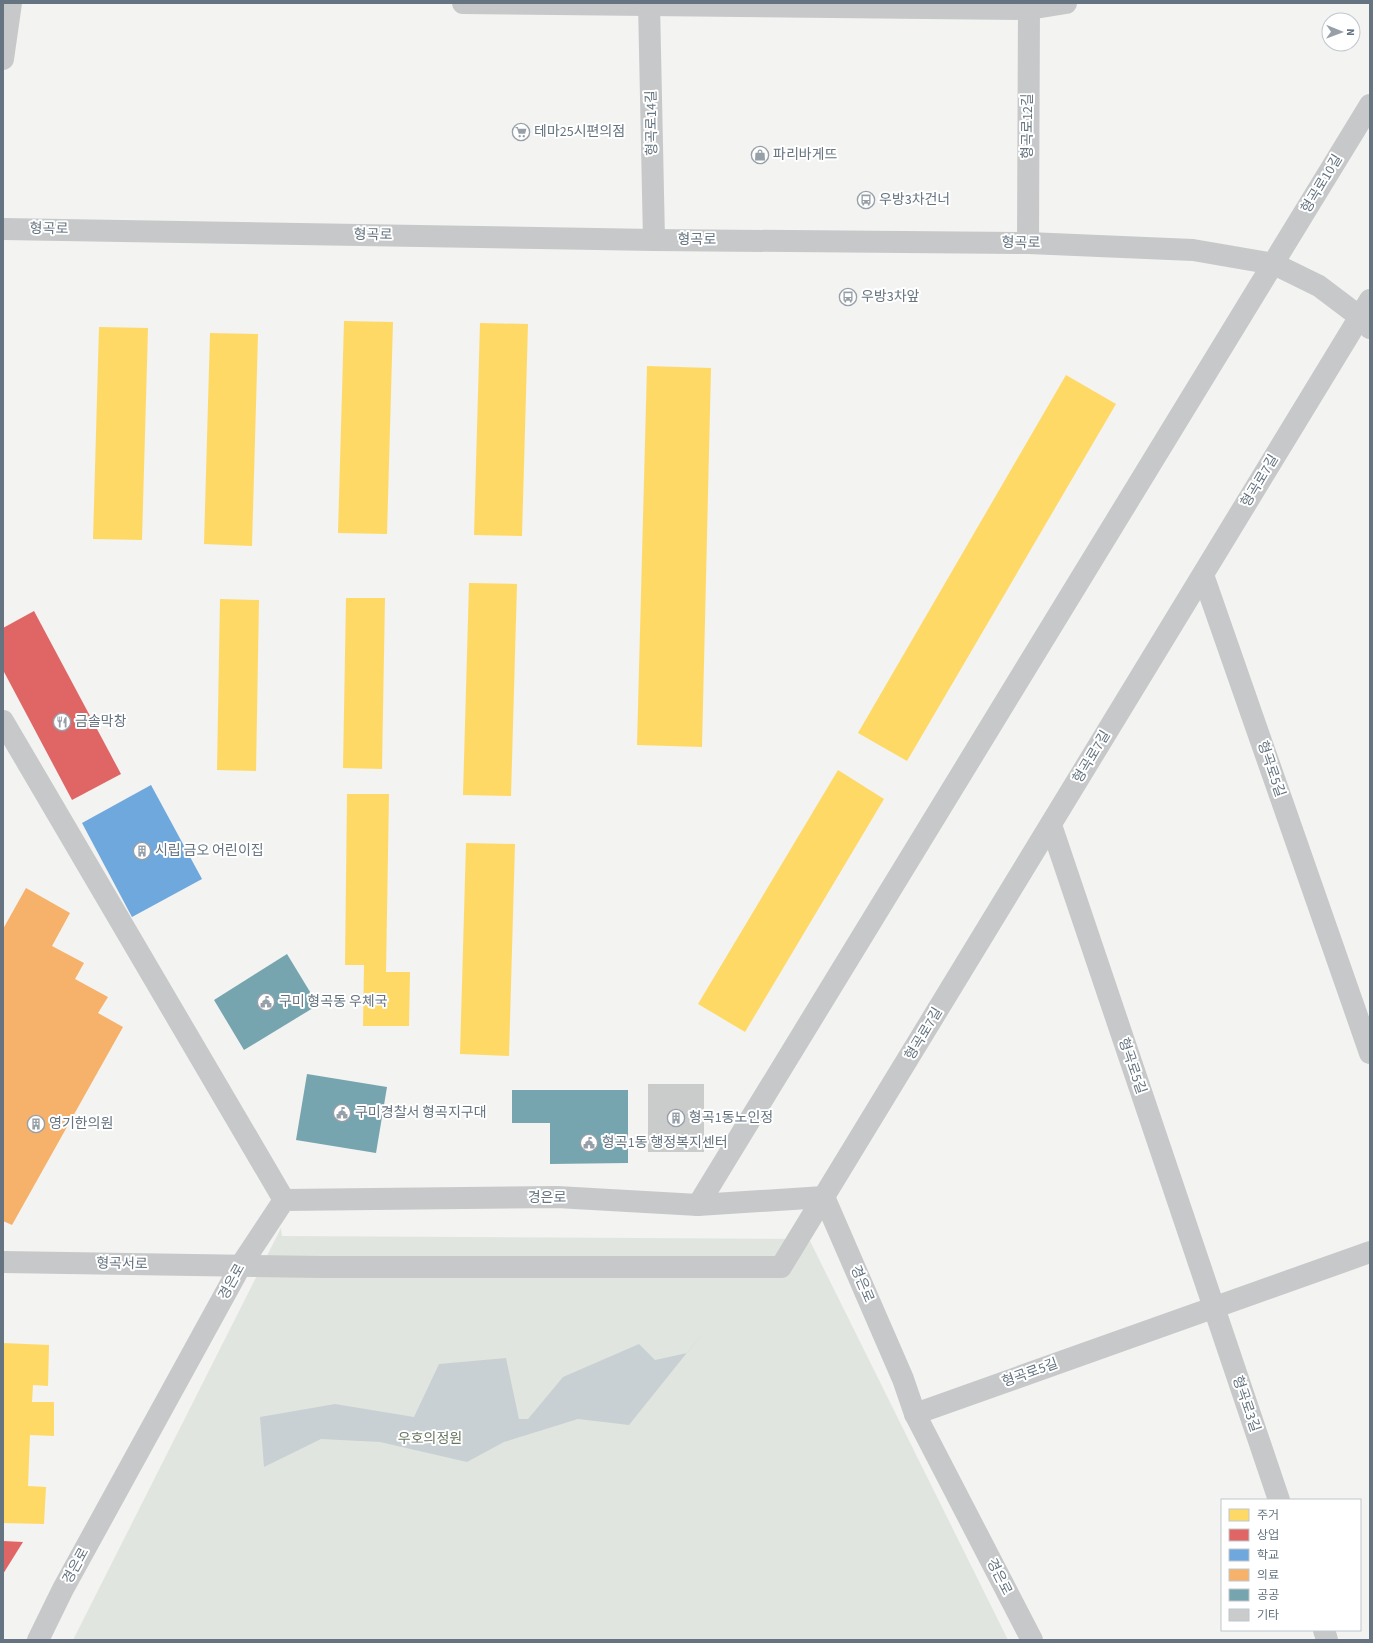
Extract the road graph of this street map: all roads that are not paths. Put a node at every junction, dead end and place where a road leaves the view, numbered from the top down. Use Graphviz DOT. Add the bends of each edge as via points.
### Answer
graph roads {
  1 [pos="11,3"];
  2 [pos="463,3"];
  3 [pos="1066,3"];
  4 [pos="649,5"];
  5 [pos="1029,6"];
  6 [pos="3,59"];
  7 [pos="1370,105"];
  8 [pos="3,228"];
  9 [pos="654,240"];
  10 [pos="1028,243"];
  11 [pos="1274,264"];
  12 [pos="1367,315"];
  13 [pos="1203,575"];
  14 [pos="3,720"];
  15 [pos="1051,825"];
  16 [pos="1370,1053"];
  17 [pos="824,1197"];
  18 [pos="284,1200"];
  19 [pos="698,1205"];
  20 [pos="1370,1252"];
  21 [pos="3,1262"];
  22 [pos="241,1265"];
  23 [pos="1213,1308"];
  24 [pos="915,1414"];
  25 [pos="1279,1499"];
  26 [pos="38,1640"];
  27 [pos="1032,1640"];
  1 -- 6 [label="street"];
  2 -- 4 [label="street"];
  3 -- 5 [label="street"];
  4 -- 5 [label="street"];
  4 -- 9 [label="street, 형곡로14길"];
  5 -- 10 [label="street, 형곡로12길"];
  7 -- 11 [label="street, 형곡로10길"];
  8 -- 9 [label="street, 형곡로"];
  9 -- 10 [label="street, 형곡로"];
  10 -- 11 [label="street, 형곡로" via="1193,250"];
  11 -- 12 [label="street, 형곡로" via="1319,286"];
  11 -- 19 [label="street, 형곡로10길"];
  12 -- 13 [label="street, 형곡로7길"];
  13 -- 15 [label="street, 형곡로7길"];
  13 -- 16 [label="street, 형곡로5길"];
  14 -- 18 [label="street"];
  15 -- 17 [label="street, 형곡로7길"];
  15 -- 23 [label="street, 형곡로5길"];
  17 -- 19 [label="street, 경은로"];
  17 -- 22 [label="street, 형곡로7길" via="781,1267"];
  17 -- 24 [label="street, 경은로" via="903,1379"];
  18 -- 19 [label="street, 경은로" via="557,1198"];
  18 -- 22 [label="street, 경은로"];
  20 -- 23 [label="street, 형곡로5길"];
  21 -- 22 [label="street, 형곡서로"];
  22 -- 26 [label="street, 경은로" via="63,1589"];
  23 -- 24 [label="street, 형곡로5길"];
  23 -- 25 [label="street, 형곡로3길"];
  24 -- 27 [label="street, 경은로"];
}
